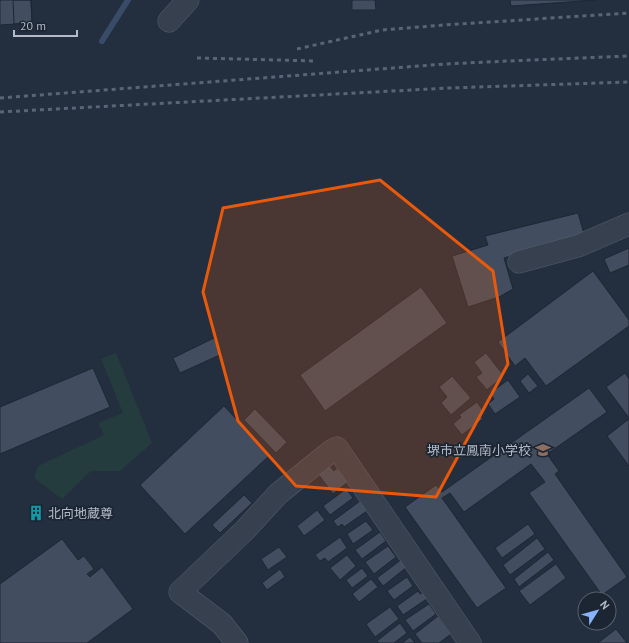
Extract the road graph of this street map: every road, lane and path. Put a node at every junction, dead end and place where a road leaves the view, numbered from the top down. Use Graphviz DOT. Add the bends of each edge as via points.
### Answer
graph roads {
  1 [pos="188,0"];
  2 [pos="169,21"];
  3 [pos="629,224"];
  4 [pos="519,262"];
  5 [pos="237,643"];
  6 [pos="470,643"];
  1 -- 2 [label="street"];
  3 -- 4 [label="street" via="578,246"];
  5 -- 6 [label="street" via="222,624 180,592 245,530 278,494 337,448"];
}
